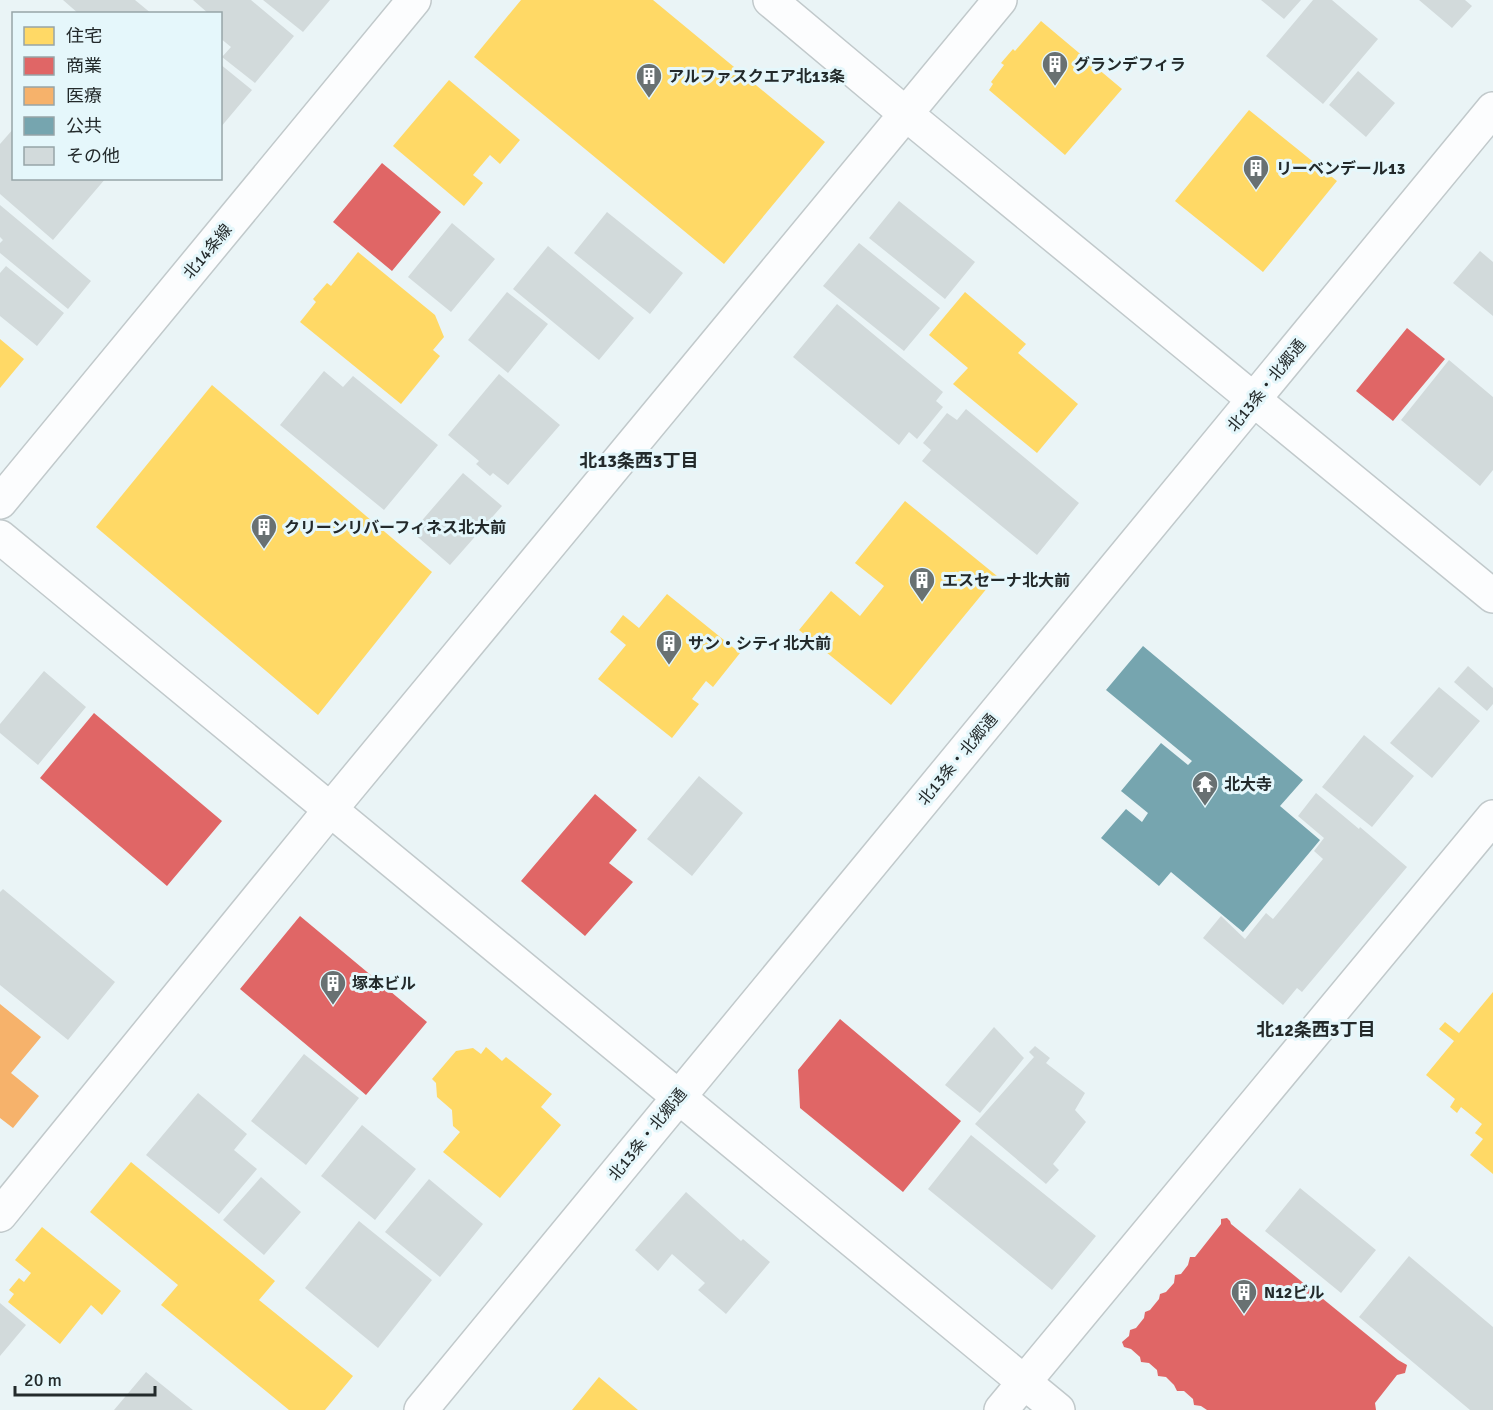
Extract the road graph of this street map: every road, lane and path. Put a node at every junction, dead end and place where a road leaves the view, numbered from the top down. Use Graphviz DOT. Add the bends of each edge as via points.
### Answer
graph roads {
  1 [pos="414,0"];
  2 [pos="770,0"];
  3 [pos="1000,0"];
  4 [pos="1493,109"];
  5 [pos="906,114"];
  6 [pos="1254,400"];
  7 [pos="0,502"];
  8 [pos="0,537"];
  9 [pos="1493,596"];
  10 [pos="330,810"];
  11 [pos="1493,817"];
  12 [pos="677,1097"];
  13 [pos="0,1215"];
  14 [pos="1024,1382"];
  15 [pos="421,1410"];
  16 [pos="1001,1410"];
  17 [pos="1058,1410"];
  1 -- 7 [label="street, 北14条線"];
  2 -- 5 [label="street"];
  3 -- 5 [label="street"];
  4 -- 6 [label="street, 北13条・北郷通"];
  5 -- 6 [label="street"];
  5 -- 10 [label="street"];
  6 -- 9 [label="street"];
  6 -- 12 [label="street, 北13条・北郷通"];
  8 -- 10 [label="street"];
  10 -- 12 [label="street"];
  10 -- 13 [label="street"];
  11 -- 14 [label="street"];
  12 -- 14 [label="street"];
  12 -- 15 [label="street, 北13条・北郷通"];
  14 -- 16 [label="street"];
  14 -- 17 [label="street"];
}
